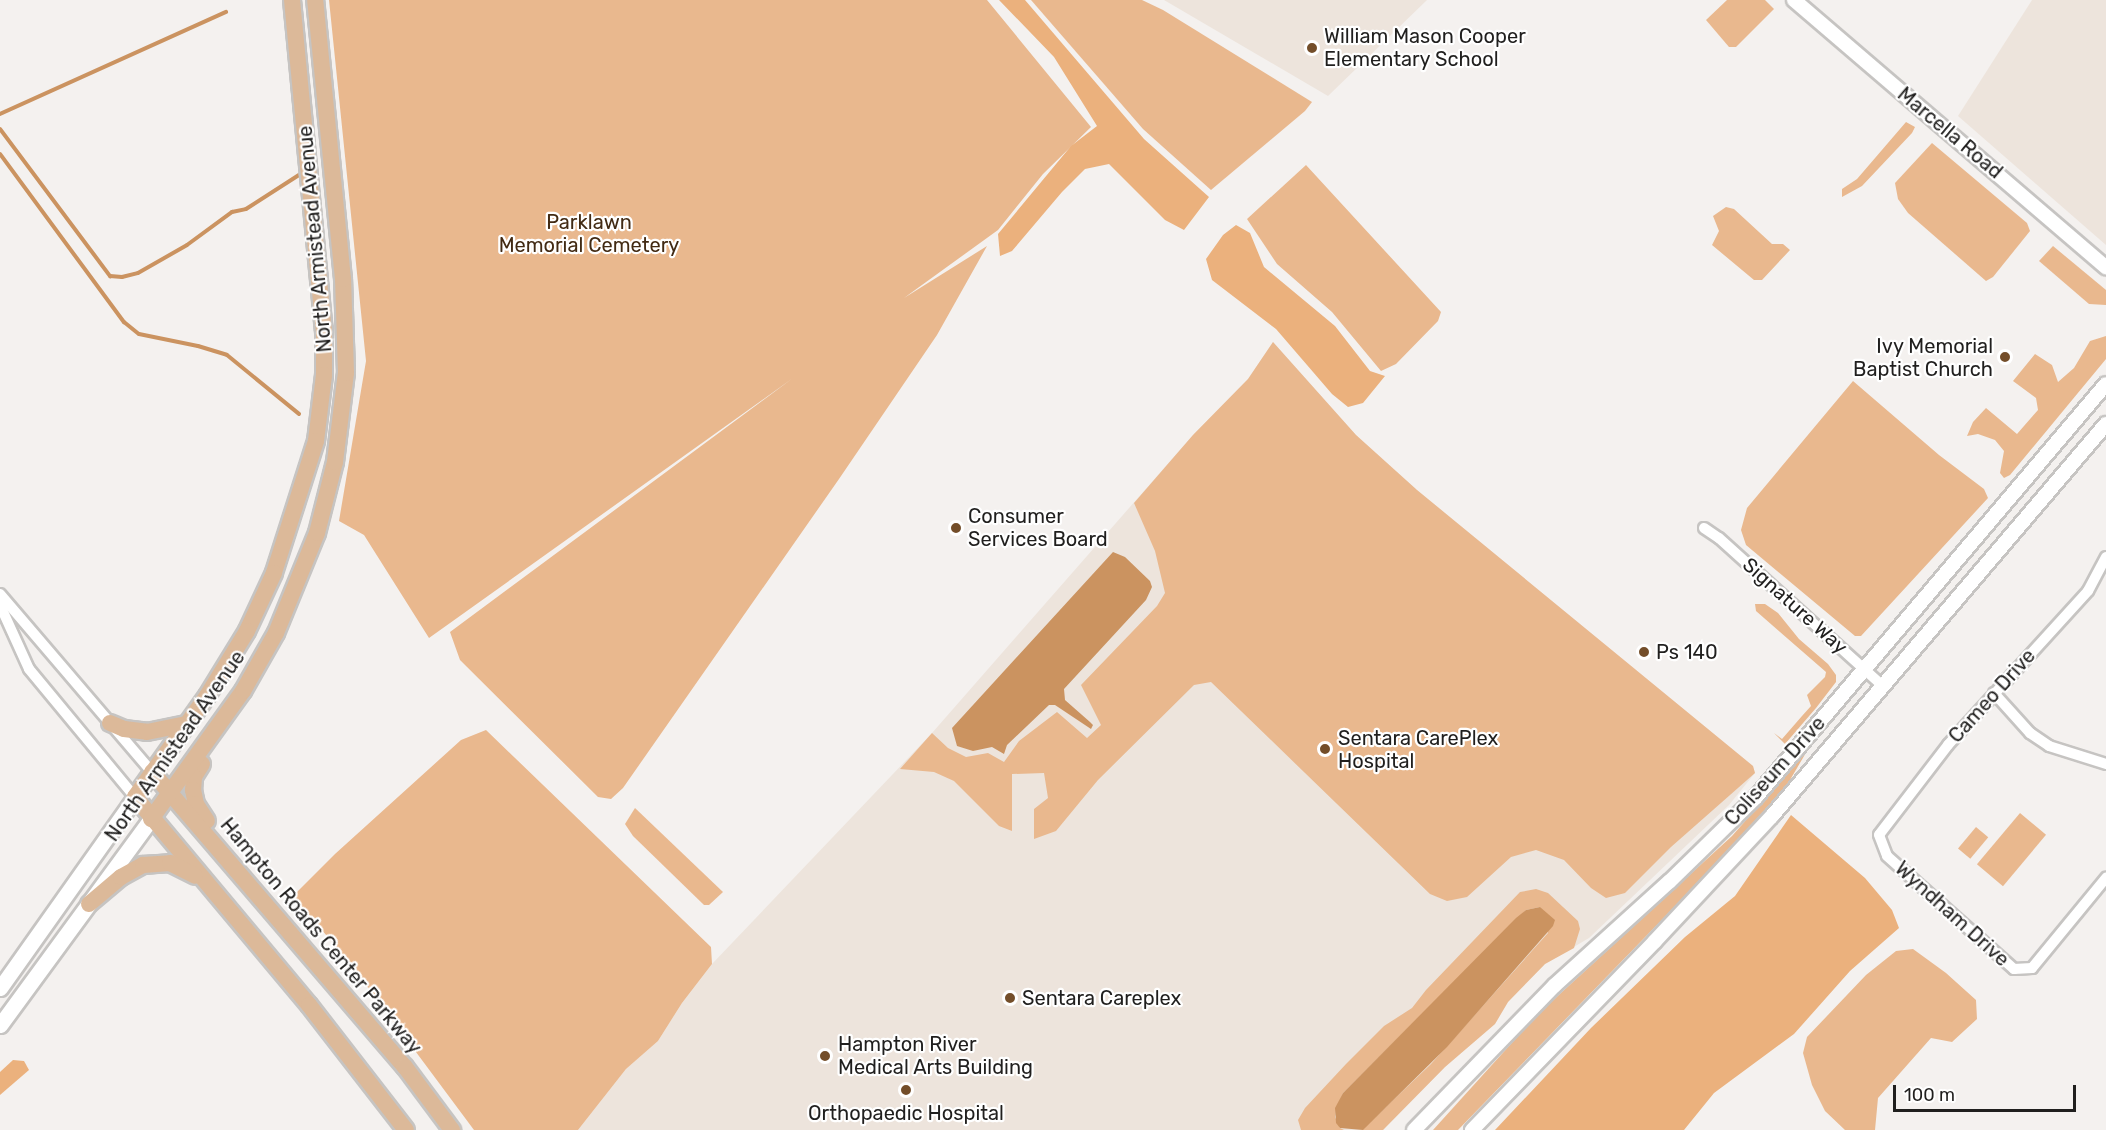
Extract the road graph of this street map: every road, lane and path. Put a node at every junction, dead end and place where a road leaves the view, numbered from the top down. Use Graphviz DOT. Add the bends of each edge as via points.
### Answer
graph roads {
  1 [pos="292,0"];
  2 [pos="315,0"];
  3 [pos="1794,0"];
  4 [pos="2106,267"];
  5 [pos="2106,384"];
  6 [pos="2106,424"];
  7 [pos="1704,528"];
  8 [pos="2106,557"];
  9 [pos="0,594"];
  10 [pos="0,604"];
  11 [pos="1865,669"];
  12 [pos="1883,686"];
  13 [pos="1995,693"];
  14 [pos="110,723"];
  15 [pos="187,724"];
  16 [pos="220,725"];
  17 [pos="2106,764"];
  18 [pos="152,772"];
  19 [pos="170,792"];
  20 [pos="135,797"];
  21 [pos="151,819"];
  22 [pos="1879,835"];
  23 [pos="2106,878"];
  24 [pos="206,882"];
  25 [pos="89,904"];
  26 [pos="311,954"];
  27 [pos="0,988"];
  28 [pos="0,1025"];
  29 [pos="406,1130"];
  30 [pos="452,1130"];
  31 [pos="1414,1130"];
  32 [pos="1472,1130"];
  1 -- 15 [label="main road, North Armistead Avenue" via="320,268 324,375 321,416 313,454 274,573 248,631"];
  2 -- 16 [label="main road, North Armistead Avenue" via="343,279 346,373 341,427 317,533 286,613 256,670"];
  3 -- 4 [label="street, Marcella Road"];
  5 -- 11 [label="street, Coliseum Drive"];
  6 -- 12 [label="street, Coliseum Drive"];
  7 -- 11 [label="street, Signature Way"];
  8 -- 13 [label="street, Cameo Drive" via="2088,591"];
  9 -- 14 [label="street"];
  10 -- 20 [label="street" via="29,669"];
  11 -- 12 [label="street, Signature Way"];
  11 -- 31 [label="street, Coliseum Drive" via="1756,797 1554,986"];
  12 -- 32 [label="street, Coliseum Drive" via="1769,819"];
  13 -- 17 [label="street" via="2031,733 2049,746"];
  13 -- 22 [label="street, Cameo Drive" via="1948,745"];
  14 -- 15 [label="main road" via="147,732"];
  14 -- 18 [label="street"];
  15 -- 18 [label="main road, North Armistead Avenue"];
  16 -- 19 [label="main road, North Armistead Avenue"];
  16 -- 26 [label="main road" via="206,760 194,777 196,804 271,895"];
  18 -- 19 [label="main road, Hampton Roads Center Parkway"];
  18 -- 20 [label="main road, North Armistead Avenue"];
  19 -- 21 [label="main road, North Armistead Avenue"];
  19 -- 26 [label="main road, Hampton Roads Center Parkway"];
  20 -- 21 [label="main road"];
  20 -- 27 [label="main road, North Armistead Avenue"];
  21 -- 24 [label="main road"];
  21 -- 25 [label="main road, North Armistead Avenue"];
  22 -- 23 [label="street, Wyndham Drive" via="1887,856 2014,969 2032,968"];
  24 -- 25 [label="main road" via="170,863 152,863 134,868"];
  24 -- 29 [label="main road"];
  25 -- 28 [label="main road, North Armistead Avenue"];
  26 -- 30 [label="main road, Hampton Roads Center Parkway"];
}
